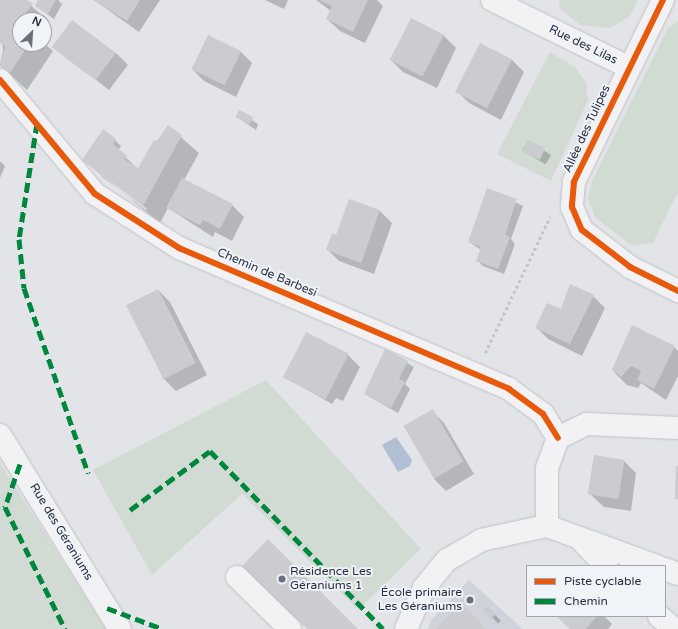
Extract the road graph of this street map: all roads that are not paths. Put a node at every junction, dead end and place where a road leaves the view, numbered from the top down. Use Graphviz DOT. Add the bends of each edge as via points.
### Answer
graph roads {
  1 [pos="492,0"];
  2 [pos="663,0"];
  3 [pos="628,67"];
  4 [pos="0,80"];
  5 [pos="678,291"];
  6 [pos="678,428"];
  7 [pos="0,435"];
  8 [pos="558,438"];
  9 [pos="547,526"];
  10 [pos="579,539"];
  11 [pos="605,565"];
  12 [pos="654,565"];
  13 [pos="666,569"];
  14 [pos="678,574"];
  15 [pos="237,577"];
  16 [pos="660,617"];
  17 [pos="120,629"];
  18 [pos="290,629"];
  19 [pos="406,629"];
  20 [pos="674,629"];
  1 -- 3 [label="street, Rue des Lilas"];
  2 -- 3 [label="street, Rue des Lilas"];
  3 -- 5 [label="street, Allée des Tulipes" via="574,182 572,207 582,230 630,267"];
  4 -- 8 [label="street, Chemin de Barbesi" via="95,194 179,248 509,389 543,414"];
  6 -- 8 [label="street" via="587,424"];
  7 -- 17 [label="street, Rue des Géraniums"];
  8 -- 9 [label="street" via="547,469"];
  9 -- 10 [label="street"];
  9 -- 19 [label="street" via="480,540 447,560 424,588"];
  10 -- 11 [label="street"];
  10 -- 12 [label="street"];
  13 -- 14 [label="street"];
  15 -- 18 [label="street"];
  16 -- 20 [label="street"];
}
